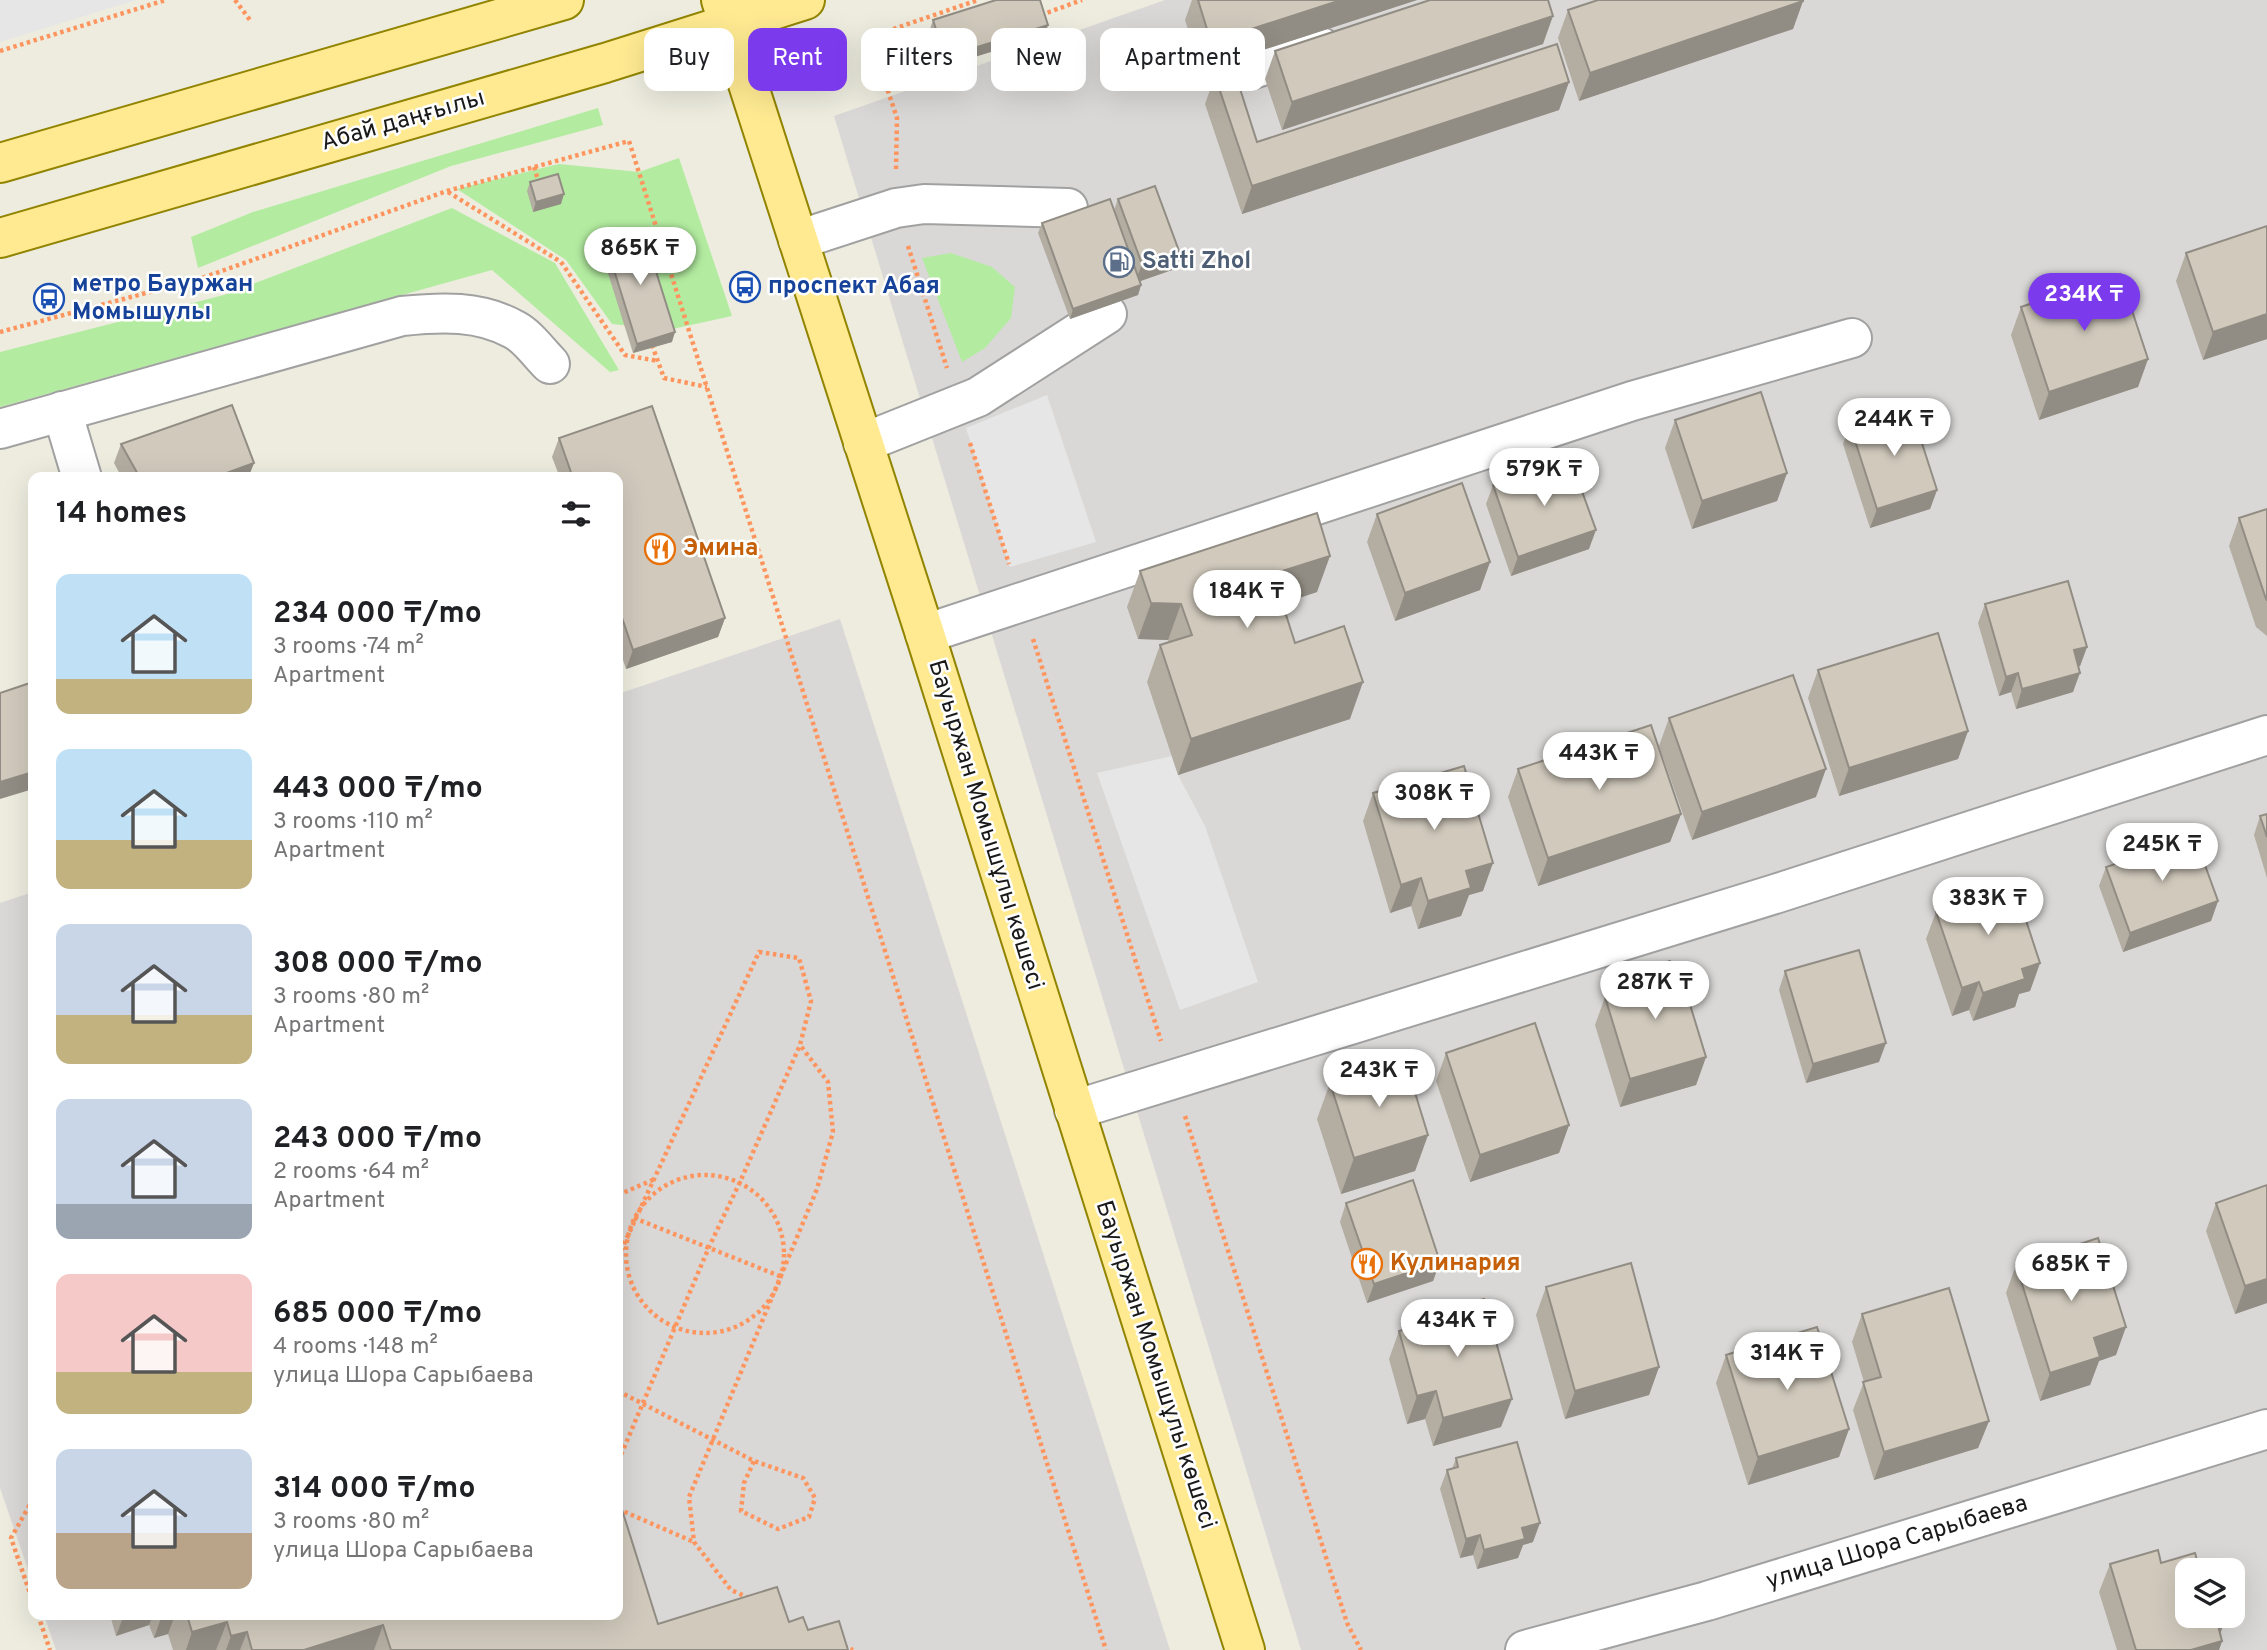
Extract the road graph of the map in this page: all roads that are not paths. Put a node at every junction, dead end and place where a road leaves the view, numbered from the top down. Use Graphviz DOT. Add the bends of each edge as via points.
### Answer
graph roads {
  1 [pos="564,0"];
  2 [pos="805,0"];
  3 [pos="725,12"];
  4 [pos="1352,37"];
  5 [pos="1265,65"];
  6 [pos="0,163"];
  7 [pos="1068,208"];
  8 [pos="0,238"];
  9 [pos="798,240"];
  10 [pos="1107,314"];
  11 [pos="1852,338"];
  12 [pos="550,364"];
  13 [pos="62,411"];
  14 [pos="0,429"];
  15 [pos="863,443"];
  16 [pos="80,472"];
  17 [pos="925,634"];
  18 [pos="2267,735"];
  19 [pos="1074,1110"];
  20 [pos="2267,1429"];
  21 [pos="1245,1650"];
  22 [pos="1525,1650"];
  1 -- 6 [label="main road"];
  2 -- 3 [label="main road, Абай даңғылы"];
  3 -- 8 [label="main road, Абай даңғылы" via="605,63"];
  3 -- 9 [label="main road, Бауыржан Момышұлы көшесі"];
  4 -- 5 [label="street"];
  7 -- 9 [label="street" via="924,204 896,208"];
  9 -- 15 [label="main road, Бауыржан Момышұлы көшесі"];
  10 -- 15 [label="street" via="978,397"];
  11 -- 17 [label="street" via="1632,401"];
  12 -- 13 [label="street" via="516,330 485,318 446,312 402,316"];
  13 -- 14 [label="street"];
  13 -- 16 [label="street"];
  15 -- 17 [label="main road, Бауыржан Момышұлы көшесі"];
  17 -- 19 [label="main road, Бауыржан Момышұлы көшесі"];
  18 -- 19 [label="street" via="1774,894"];
  19 -- 21 [label="main road, Бауыржан Момышұлы көшесі"];
  20 -- 22 [label="street, улица Шора Сарыбаева" via="1707,1601"];
}
